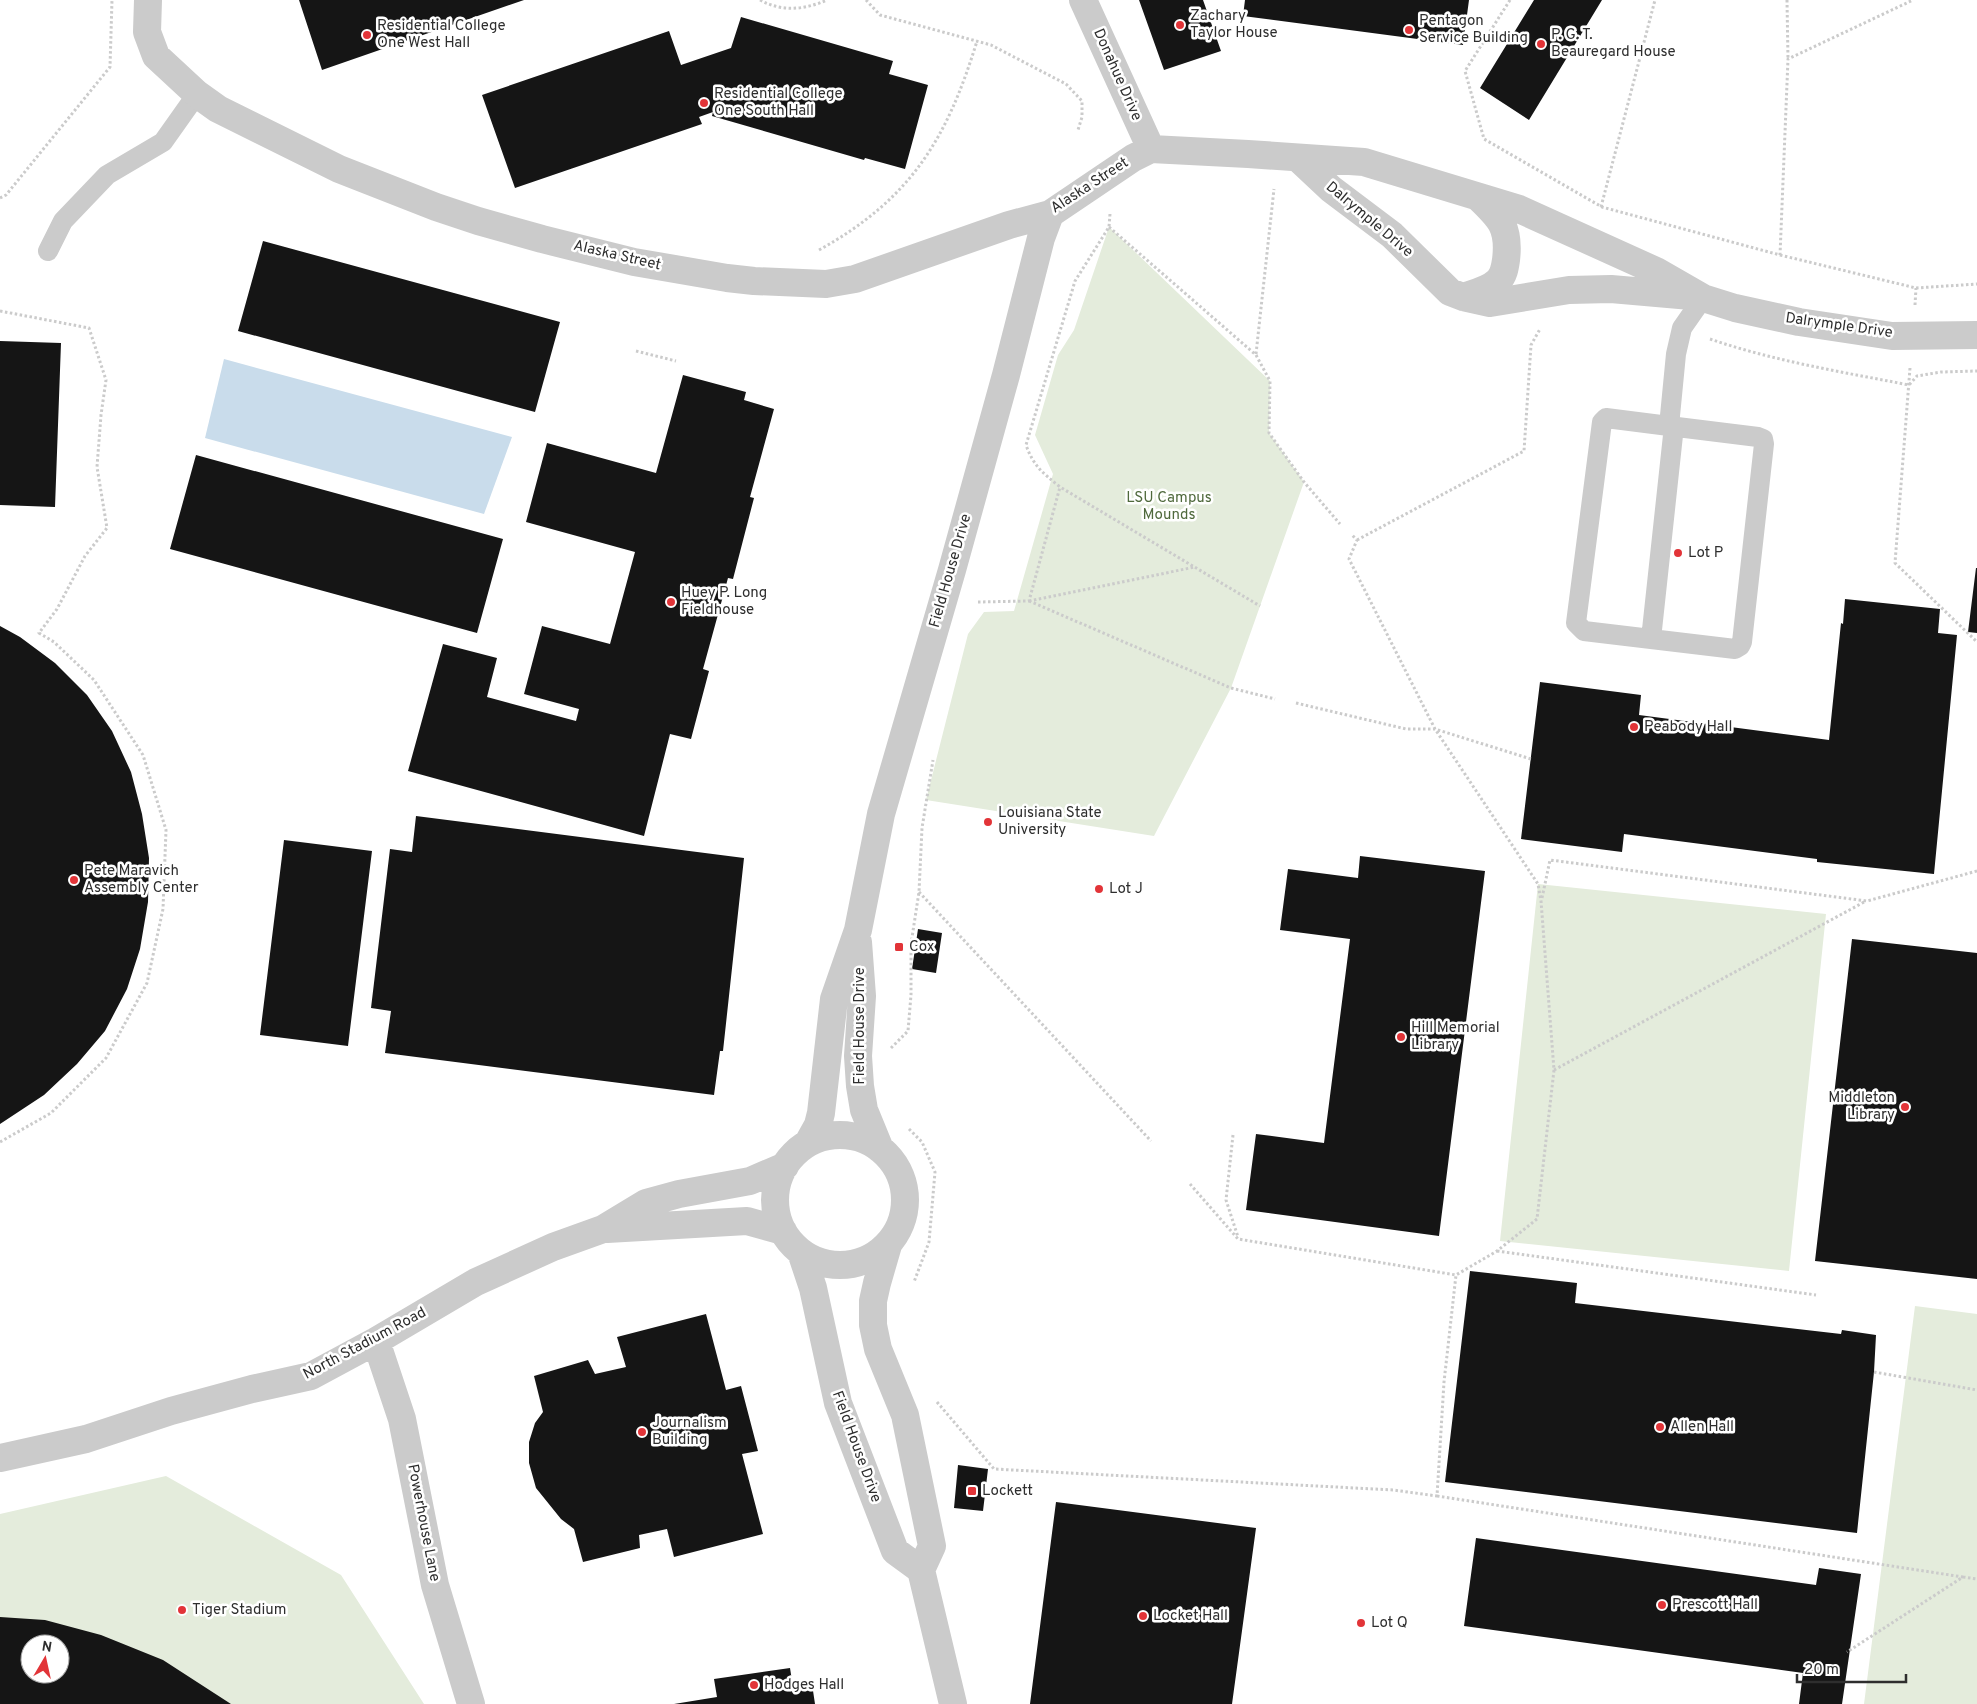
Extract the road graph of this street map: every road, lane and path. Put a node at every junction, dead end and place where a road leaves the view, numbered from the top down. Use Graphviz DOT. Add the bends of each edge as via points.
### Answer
graph roads {
  1 [pos="112,0"];
  2 [pos="148,0"];
  3 [pos="760,0"];
  4 [pos="827,0"];
  5 [pos="866,0"];
  6 [pos="1083,0"];
  7 [pos="1510,0"];
  8 [pos="1786,0"];
  9 [pos="1913,0"];
  10 [pos="977,41"];
  11 [pos="1788,59"];
  12 [pos="197,94"];
  13 [pos="1078,130"];
  14 [pos="1151,149"];
  15 [pos="1288,158"];
  16 [pos="1478,196"];
  17 [pos="0,198"];
  18 [pos="1111,209"];
  19 [pos="1050,214"];
  20 [pos="1109,227"];
  21 [pos="48,251"];
  22 [pos="814,253"];
  23 [pos="1780,255"];
  24 [pos="1977,284"];
  25 [pos="1916,288"];
  26 [pos="1463,298"];
  27 [pos="1703,298"];
  28 [pos="0,311"];
  29 [pos="1913,335"];
  30 [pos="1977,335"];
  31 [pos="636,351"];
  32 [pos="1256,355"];
  33 [pos="676,361"];
  34 [pos="1672,426"];
  35 [pos="1060,487"];
  36 [pos="1340,524"];
  37 [pos="1351,534"];
  38 [pos="1195,567"];
  39 [pos="1029,601"];
  40 [pos="971,602"];
  41 [pos="1260,606"];
  42 [pos="1651,639"];
  43 [pos="1977,642"];
  44 [pos="1275,699"];
  45 [pos="1296,703"];
  46 [pos="1435,729"];
  47 [pos="934,755"];
  48 [pos="1531,759"];
  49 [pos="1977,871"];
  50 [pos="918,892"];
  51 [pos="1541,901"];
  52 [pos="1867,901"];
  53 [pos="858,930"];
  54 [pos="890,1049"];
  55 [pos="1554,1070"];
  56 [pos="903,1122"];
  57 [pos="1233,1135"];
  58 [pos="1151,1141"];
  59 [pos="0,1142"];
  60 [pos="808,1143"];
  61 [pos="880,1149"];
  62 [pos="785,1166"];
  63 [pos="1190,1184"];
  64 [pos="603,1230"];
  65 [pos="782,1231"];
  66 [pos="1238,1239"];
  67 [pos="888,1245"];
  68 [pos="1497,1251"];
  69 [pos="801,1252"];
  70 [pos="1456,1275"];
  71 [pos="912,1285"];
  72 [pos="1816,1295"];
  73 [pos="376,1341"];
  74 [pos="1874,1372"];
  75 [pos="1977,1390"];
  76 [pos="933,1398"];
  77 [pos="0,1458"];
  78 [pos="1437,1496"];
  79 [pos="921,1570"];
  80 [pos="1963,1577"];
  81 [pos="1977,1579"];
  82 [pos="1847,1652"];
  83 [pos="471,1704"];
  84 [pos="954,1704"];
  1 -- 17 [label="path" via="110,67 6,195"];
  2 -- 12 [label="street, Alaska Street" via="147,32 156,56"];
  3 -- 4 [label="path" via="791,10"];
  5 -- 10 [label="path" via="880,14"];
  6 -- 14 [label="street, Donahue Drive"];
  7 -- 23 [label="path" via="1465,71 1484,139 1602,207"];
  8 -- 11 [label="path"];
  9 -- 11 [label="path"];
  10 -- 13 [label="path" via="1066,84 1082,101"];
  10 -- 22 [label="path" via="959,96 921,165 896,195 863,223"];
  11 -- 23 [label="path"];
  12 -- 19 [label="street, Alaska Street" via="218,109 339,169 444,210 606,255 727,278 826,284 855,279"];
  12 -- 21 [label="lane" via="162,142 107,174 62,220"];
  14 -- 15 [label="street, Dalrymple Drive"];
  14 -- 19 [label="street, Alaska Street"];
  15 -- 16 [label="street, Dalrymple Drive" via="1364,162"];
  15 -- 26 [label="street, Dalrymple Drive" via="1392,235 1450,292"];
  15 -- 32 [label="path"];
  16 -- 26 [label="street, Dalrymple Drive" via="1499,217 1508,246 1499,280"];
  16 -- 27 [label="street, Dalrymple Drive" via="1519,209 1602,246"];
  18 -- 20 [label="path"];
  19 -- 53 [label="street, Field House Drive" via="1040,238 955,561 881,814"];
  20 -- 32 [label="path"];
  20 -- 35 [label="path" via="1076,280 1026,446 1032,461"];
  23 -- 25 [label="path"];
  24 -- 25 [label="path"];
  25 -- 29 [label="path"];
  26 -- 27 [label="street, Dalrymple Drive" via="1490,303 1569,290 1611,289"];
  27 -- 29 [label="street, Dalrymple Drive" via="1799,322 1883,335"];
  27 -- 34 [label="lane" via="1682,328 1676,354"];
  28 -- 59 [label="path" via="89,328 106,380 97,467 107,528 85,556 57,609 39,633 54,642 94,680 137,746 166,830 163,909 147,983 106,1058 51,1114"];
  29 -- 30 [label="street, Dalrymple Drive"];
  29 -- 43 [label="path" via="1895,563"];
  31 -- 33 [label="path"];
  32 -- 36 [label="path" via="1270,381 1269,434"];
  34 -- 42 [label="lane"];
  34 -- 42 [label="lane" via="1606,418 1602,422 1576,623 1584,631"];
  34 -- 42 [label="lane" via="1758,437 1764,444 1740,646 1735,649"];
  35 -- 38 [label="path"];
  35 -- 39 [label="path"];
  37 -- 46 [label="path" via="1357,540 1349,559"];
  38 -- 39 [label="path"];
  38 -- 41 [label="path"];
  39 -- 40 [label="path"];
  39 -- 44 [label="path" via="1231,688"];
  45 -- 46 [label="path" via="1406,729"];
  46 -- 48 [label="path"];
  46 -- 51 [label="path" via="1538,884"];
  47 -- 50 [label="path" via="922,828"];
  49 -- 52 [label="path"];
  50 -- 54 [label="path" via="911,944 908,1031"];
  50 -- 58 [label="path"];
  51 -- 52 [label="path" via="1550,860"];
  51 -- 55 [label="path"];
  52 -- 55 [label="path"];
  53 -- 60 [label="street, Field House Drive" via="834,999 821,1112"];
  53 -- 61 [label="street, Field House Drive" via="862,996 858,1056 860,1086 864,1110"];
  55 -- 68 [label="path" via="1537,1219"];
  56 -- 71 [label="path" via="922,1142 935,1172 930,1242"];
  57 -- 66 [label="path" via="1226,1200"];
  60 -- 61 [label="street" via="823,1137 854,1136"];
  60 -- 62 [label="street"];
  61 -- 67 [label="street" via="895,1164 906,1194 906,1209 899,1230"];
  62 -- 64 [label="street, North Stadium Road" via="750,1181 679,1194 646,1204"];
  62 -- 65 [label="street" via="774,1195"];
  63 -- 66 [label="path"];
  64 -- 65 [label="street, North Stadium Road" via="747,1221"];
  64 -- 73 [label="street, North Stadium Road" via="553,1247 476,1282"];
  65 -- 69 [label="street"];
  66 -- 70 [label="path"];
  67 -- 69 [label="street" via="878,1254 853,1264 826,1264"];
  67 -- 79 [label="street" via="873,1301 873,1325 878,1348 905,1416 932,1546"];
  68 -- 70 [label="path"];
  68 -- 72 [label="path"];
  69 -- 79 [label="street, Field House Drive" via="813,1288 838,1403 895,1552"];
  70 -- 78 [label="path" via="1444,1382"];
  73 -- 77 [label="street, North Stadium Road" via="310,1376 171,1411 86,1439"];
  73 -- 83 [label="street, Powerhouse Lane" via="402,1419 435,1584"];
  74 -- 75 [label="path"];
  76 -- 78 [label="path" via="994,1469 1393,1490"];
  78 -- 80 [label="path"];
  79 -- 84 [label="street"];
  80 -- 81 [label="path"];
  80 -- 82 [label="path"];
}
